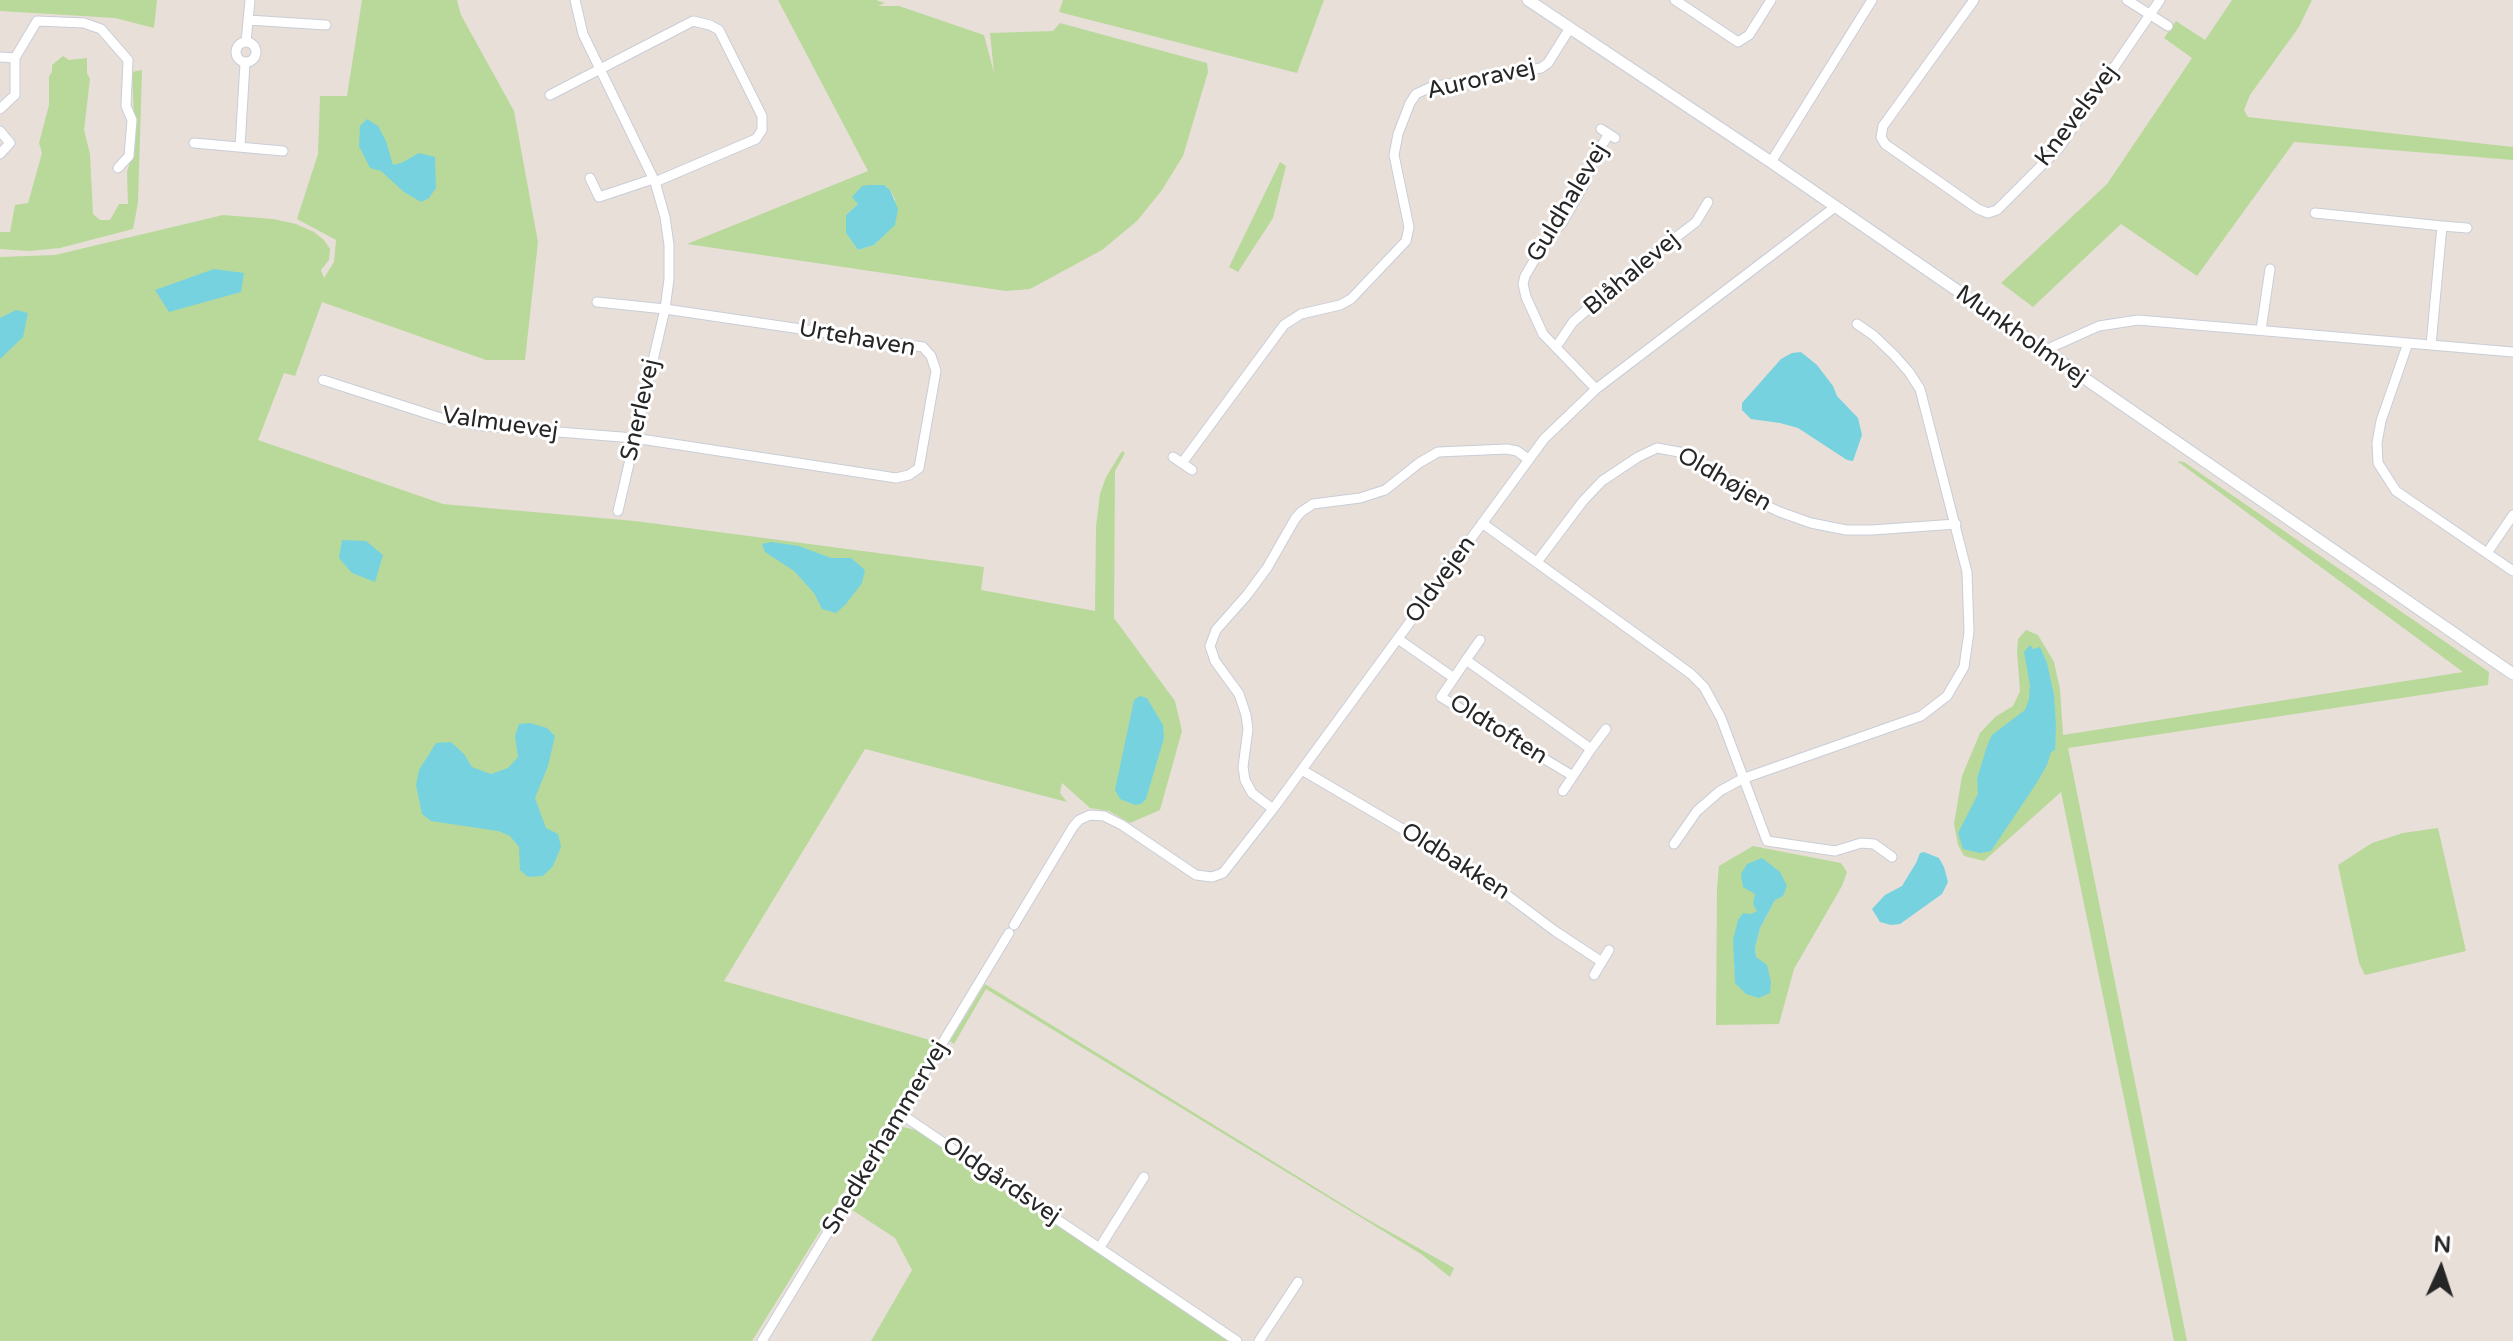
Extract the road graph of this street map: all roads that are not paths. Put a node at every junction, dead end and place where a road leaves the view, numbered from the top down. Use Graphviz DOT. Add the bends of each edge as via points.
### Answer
graph roads {
  1 [pos="250,0"];
  2 [pos="575,0"];
  3 [pos="1528,0"];
  4 [pos="1675,0"];
  5 [pos="1771,0"];
  6 [pos="1872,0"];
  7 [pos="1974,0"];
  8 [pos="2127,0"];
  9 [pos="2160,0"];
  10 [pos="2150,15"];
  11 [pos="248,20"];
  12 [pos="326,25"];
  13 [pos="2168,26"];
  14 [pos="1570,28"];
  15 [pos="246,42"];
  16 [pos="0,57"];
  17 [pos="15,58"];
  18 [pos="245,63"];
  19 [pos="599,69"];
  20 [pos="550,95"];
  21 [pos="0,109"];
  22 [pos="0,131"];
  23 [pos="1608,134"];
  24 [pos="194,143"];
  25 [pos="240,147"];
  26 [pos="283,151"];
  27 [pos="0,154"];
  28 [pos="1771,162"];
  29 [pos="118,168"];
  30 [pos="590,178"];
  31 [pos="654,181"];
  32 [pos="1708,202"];
  33 [pos="1835,207"];
  34 [pos="2315,213"];
  35 [pos="2442,226"];
  36 [pos="2467,228"];
  37 [pos="2270,269"];
  38 [pos="597,302"];
  39 [pos="665,309"];
  40 [pos="1857,324"];
  41 [pos="2261,330"];
  42 [pos="2408,343"];
  43 [pos="2431,345"];
  44 [pos="1556,347"];
  45 [pos="2513,352"];
  46 [pos="2047,353"];
  47 [pos="323,380"];
  48 [pos="1596,389"];
  49 [pos="634,438"];
  50 [pos="1528,459"];
  51 [pos="1192,470"];
  52 [pos="618,511"];
  53 [pos="2513,515"];
  54 [pos="1482,523"];
  55 [pos="1956,524"];
  56 [pos="2487,553"];
  57 [pos="1537,562"];
  58 [pos="2513,571"];
  59 [pos="1398,639"];
  60 [pos="1480,640"];
  61 [pos="1466,660"];
  62 [pos="2513,674"];
  63 [pos="1454,678"];
  64 [pos="1606,729"];
  65 [pos="1591,749"];
  66 [pos="1302,770"];
  67 [pos="1573,776"];
  68 [pos="1742,779"];
  69 [pos="1563,791"];
  70 [pos="1273,809"];
  71 [pos="1069,834"];
  72 [pos="1674,844"];
  73 [pos="1892,857"];
  74 [pos="1609,950"];
  75 [pos="1602,962"];
  76 [pos="1594,975"];
  77 [pos="901,1114"];
  78 [pos="1144,1177"];
  79 [pos="1100,1247"];
  80 [pos="1298,1282"];
  81 [pos="762,1341"];
  82 [pos="1237,1341"];
  83 [pos="1259,1341"];
  1 -- 11 [label="street"];
  2 -- 19 [label="street, Snerlevej"];
  3 -- 14 [label="street, Munkholmvej"];
  4 -- 5 [label="street" via="1738,42 1749,35"];
  6 -- 28 [label="street"];
  7 -- 10 [label="street, Knevelsvej" via="1883,126 1881,137 1988,213 2059,148"];
  8 -- 10 [label="street"];
  9 -- 10 [label="street, Knevelsvej"];
  10 -- 13 [label="street"];
  11 -- 12 [label="street"];
  11 -- 15 [label="street"];
  14 -- 28 [label="street, Munkholmvej"];
  14 -- 51 [label="street, Auroravej" via="1541,68 1416,94 1394,155 1408,225 1406,241 1351,299 1309,311 1284,325 1178,460"];
  15 -- 18 [label="street" via="235,52"];
  15 -- 18 [label="street" via="256,51"];
  16 -- 17 [label="street"];
  17 -- 21 [label="street" via="15,95"];
  17 -- 29 [label="street" via="37,21 101,29 128,60 129,156"];
  18 -- 25 [label="street"];
  19 -- 20 [label="street"];
  19 -- 31 [label="street, Snerlevej"];
  19 -- 31 [label="street" via="691,22 702,22 719,30 762,116 756,139"];
  22 -- 27 [label="street" via="10,143"];
  23 -- 44 [label="street, Guldhalevej" via="1562,223 1524,279 1543,334"];
  24 -- 25 [label="street"];
  25 -- 26 [label="street"];
  28 -- 33 [label="street, Munkholmvej"];
  30 -- 31 [label="street" via="599,197"];
  31 -- 39 [label="street, Snerlevej" via="669,245"];
  32 -- 44 [label="street, Blåhalevej" via="1696,222 1573,322"];
  33 -- 46 [label="street, Munkholmvej"];
  33 -- 48 [label="street, Oldvejen"];
  34 -- 35 [label="street"];
  35 -- 36 [label="street"];
  35 -- 43 [label="street"];
  37 -- 41 [label="street"];
  38 -- 39 [label="street"];
  39 -- 49 [label="street, Snerlevej"];
  39 -- 49 [label="street, Urtehaven" via="923,347 936,371 922,462 912,473 896,478"];
  40 -- 55 [label="street" via="1916,380"];
  41 -- 42 [label="street"];
  41 -- 46 [label="street" via="2121,321 2099,326"];
  42 -- 43 [label="street"];
  42 -- 56 [label="street" via="2381,421 2378,463 2396,491"];
  43 -- 45 [label="street"];
  44 -- 48 [label="street, Guldhalevej"];
  46 -- 62 [label="street, Munkholmvej"];
  47 -- 49 [label="street, Valmuevej" via="461,423"];
  48 -- 50 [label="street, Oldvejen"];
  49 -- 52 [label="street, Snerlevej"];
  50 -- 54 [label="street, Oldvejen"];
  50 -- 70 [label="street" via="1507,449 1438,452 1385,490 1313,504 1295,519 1210,646 1246,715 1245,780"];
  53 -- 56 [label="street"];
  54 -- 57 [label="street"];
  54 -- 59 [label="street, Oldvejen"];
  55 -- 57 [label="street, Oldhøjen" via="1867,530 1811,523 1750,498 1679,452 1657,448 1602,481"];
  55 -- 68 [label="street" via="1967,572 1969,632 1962,672 1947,696 1916,719"];
  56 -- 58 [label="street"];
  57 -- 68 [label="street" via="1698,680 1717,709"];
  59 -- 63 [label="street, Oldtoften"];
  59 -- 66 [label="street, Oldvejen"];
  60 -- 61 [label="street"];
  61 -- 63 [label="street, Oldtoften"];
  61 -- 65 [label="street, Oldtoften"];
  63 -- 67 [label="street, Oldtoften" via="1442,698"];
  64 -- 65 [label="street, Oldtoften"];
  65 -- 67 [label="street, Oldtoften"];
  66 -- 70 [label="street, Oldvejen"];
  66 -- 75 [label="street, Oldbakken" via="1479,874"];
  67 -- 69 [label="street, Oldtoften"];
  68 -- 72 [label="street" via="1705,803"];
  68 -- 73 [label="street" via="1769,843 1835,851 1874,844"];
  70 -- 71 [label="street, Oldvejen" via="1228,868 1212,877 1187,870 1104,816 1084,817"];
  71 -- 77 [label="street, Snedkerhammervej"];
  74 -- 75 [label="street"];
  75 -- 76 [label="street"];
  77 -- 79 [label="street, Oldgårdsvej"];
  77 -- 81 [label="street, Snedkerhammervej"];
  78 -- 79 [label="street"];
  79 -- 82 [label="street, Oldgårdsvej"];
  80 -- 83 [label="street"];
}
